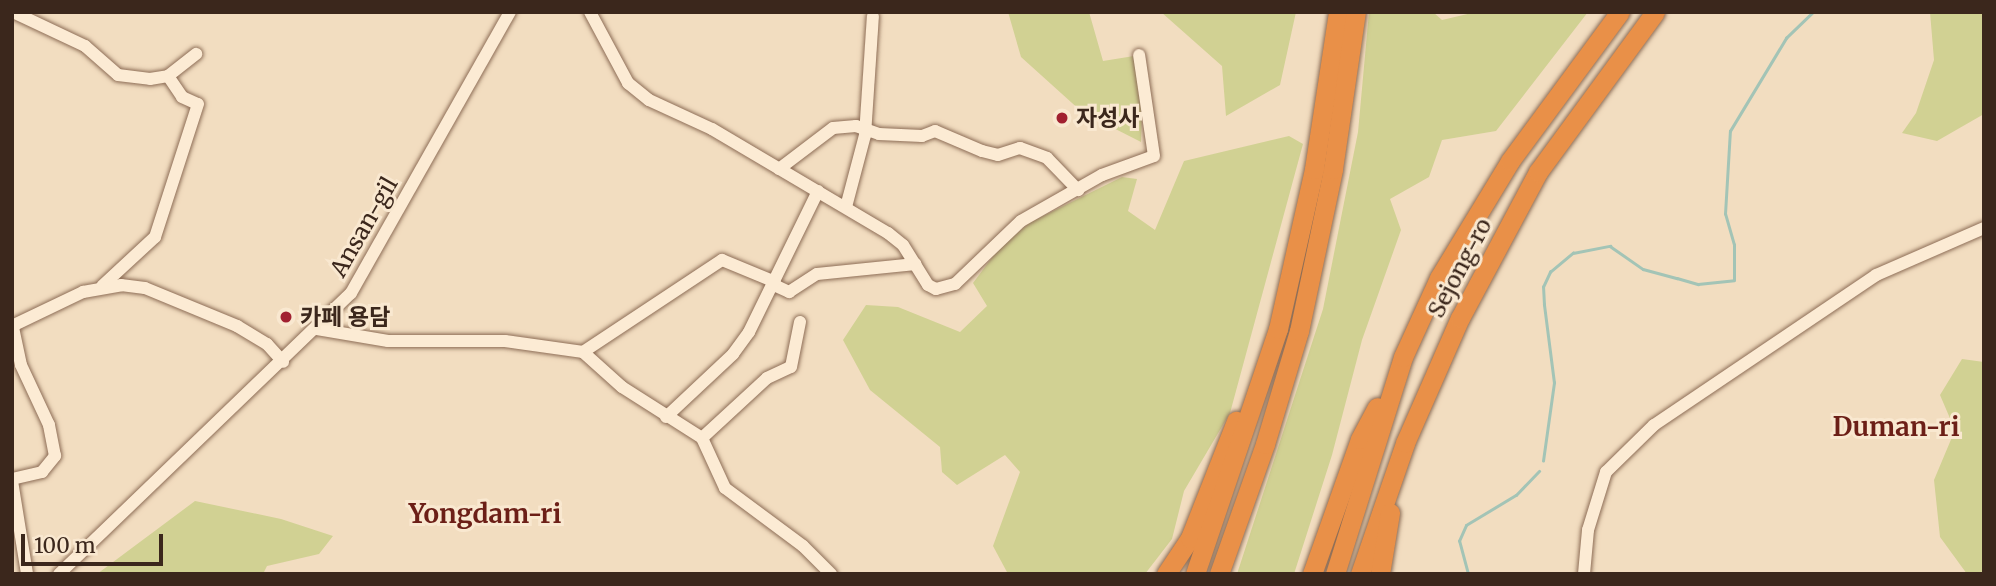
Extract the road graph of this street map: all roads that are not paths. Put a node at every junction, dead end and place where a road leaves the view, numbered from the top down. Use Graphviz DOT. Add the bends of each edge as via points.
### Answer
graph roads {
  1 [pos="13,12"];
  2 [pos="510,12"];
  3 [pos="590,12"];
  4 [pos="1338,12"];
  5 [pos="1356,12"];
  6 [pos="1620,12"];
  7 [pos="1656,12"];
  8 [pos="873,16"];
  9 [pos="196,54"];
  10 [pos="1139,55"];
  11 [pos="168,76"];
  12 [pos="865,130"];
  13 [pos="779,169"];
  14 [pos="1314,169"];
  15 [pos="1077,190"];
  16 [pos="818,191"];
  17 [pos="846,207"];
  18 [pos="1984,228"];
  19 [pos="915,264"];
  20 [pos="774,284"];
  21 [pos="102,286"];
  22 [pos="800,322"];
  23 [pos="12,326"];
  24 [pos="317,329"];
  25 [pos="583,352"];
  26 [pos="1404,356"];
  27 [pos="283,362"];
  28 [pos="666,417"];
  29 [pos="702,438"];
  30 [pos="1405,443"];
  31 [pos="12,480"];
  32 [pos="1221,571"];
  33 [pos="27,574"];
  34 [pos="59,574"];
  35 [pos="831,574"];
  36 [pos="1166,574"];
  37 [pos="1195,574"];
  38 [pos="1312,574"];
  39 [pos="1335,574"];
  40 [pos="1360,574"];
  41 [pos="1380,574"];
  42 [pos="1584,574"];
  1 -- 11 [label="street" via="85,46 118,75 142,79"];
  2 -- 24 [label="street, Ansan-gil" via="376,253 351,293"];
  3 -- 13 [label="street" via="628,83 649,100 712,129"];
  4 -- 14 [label="highway"];
  5 -- 32 [label="highway" via="1333,169 1299,331"];
  6 -- 26 [label="highway, Sejong-ro" via="1510,161 1439,278"];
  7 -- 30 [label="highway, Sejong-ro" via="1538,172 1454,330"];
  8 -- 12 [label="street"];
  9 -- 11 [label="street"];
  10 -- 15 [label="street" via="1154,156"];
  11 -- 21 [label="street" via="182,97 198,104 196,118 163,202 155,237"];
  12 -- 13 [label="street" via="833,128"];
  12 -- 15 [label="street" via="922,136 935,131 998,155 1020,148 1047,158"];
  12 -- 17 [label="street"];
  13 -- 16 [label="street"];
  14 -- 36 [label="highway" via="1230,440 1190,538"];
  14 -- 37 [label="highway" via="1278,329"];
  15 -- 19 [label="street" via="1021,221 949,287 928,285"];
  16 -- 17 [label="street"];
  16 -- 20 [label="street"];
  17 -- 19 [label="street" via="888,233"];
  18 -- 42 [label="street" via="1876,275 1654,425 1606,472 1588,530"];
  19 -- 20 [label="street" via="817,274 789,292"];
  20 -- 25 [label="street" via="722,260"];
  20 -- 28 [label="street" via="733,354"];
  21 -- 23 [label="street"];
  21 -- 27 [label="street" via="145,288 183,300 267,344"];
  22 -- 29 [label="street" via="791,367 767,378"];
  23 -- 31 [label="street" via="21,366 49,425 55,456 42,472"];
  24 -- 25 [label="street" via="388,341 505,341"];
  24 -- 27 [label="street, Ansan-gil"];
  25 -- 28 [label="street"];
  26 -- 38 [label="highway" via="1360,439"];
  26 -- 39 [label="highway, Sejong-ro"];
  27 -- 34 [label="street, Ansan-gil"];
  28 -- 29 [label="street"];
  29 -- 35 [label="street" via="725,488 803,546"];
  30 -- 40 [label="highway, Sejong-ro"];
  30 -- 41 [label="highway"];
  31 -- 33 [label="street"];
}
